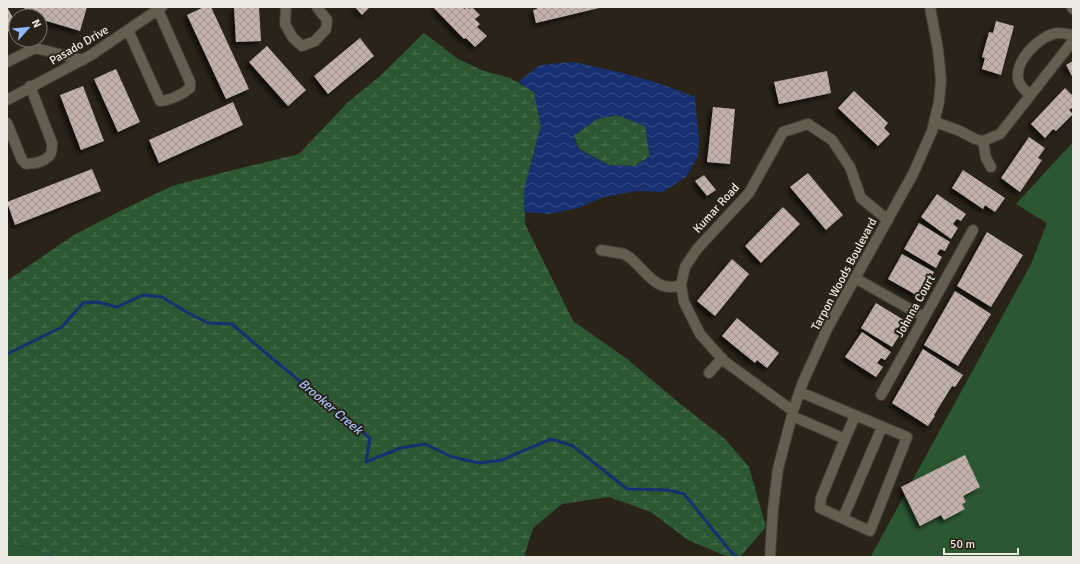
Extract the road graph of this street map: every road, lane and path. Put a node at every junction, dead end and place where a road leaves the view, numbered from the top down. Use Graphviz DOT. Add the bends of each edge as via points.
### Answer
graph roads {
  1 [pos="286,7"];
  2 [pos="317,7"];
  3 [pos="930,7"];
  4 [pos="160,8"];
  5 [pos="128,30"];
  6 [pos="1073,35"];
  7 [pos="1073,39"];
  8 [pos="82,60"];
  9 [pos="7,62"];
  10 [pos="30,86"];
  11 [pos="1030,96"];
  12 [pos="7,100"];
  13 [pos="934,122"];
  14 [pos="7,123"];
  15 [pos="983,141"];
  16 [pos="991,167"];
  17 [pos="888,220"];
  18 [pos="973,230"];
  19 [pos="601,250"];
  20 [pos="855,278"];
  21 [pos="681,285"];
  22 [pos="924,317"];
  23 [pos="722,358"];
  24 [pos="709,374"];
  25 [pos="800,392"];
  26 [pos="881,395"];
  27 [pos="793,413"];
  28 [pos="855,416"];
  29 [pos="882,427"];
  30 [pos="845,439"];
  31 [pos="843,518"];
  32 [pos="770,557"];
  1 -- 2 [label="street" via="285,24 293,38 302,46 315,41 326,29 327,20"];
  3 -- 13 [label="street, Tarpon Woods Boulevard" via="941,80"];
  4 -- 5 [label="street, Pasado Drive"];
  4 -- 5 [label="street" via="190,82 190,88 186,91 160,101"];
  5 -- 8 [label="street, Pasado Drive"];
  6 -- 11 [label="street" via="1058,33 1045,37 1023,59 1018,68 1019,82"];
  7 -- 11 [label="street"];
  8 -- 9 [label="street" via="35,48"];
  8 -- 10 [label="street, Pasado Drive"];
  10 -- 12 [label="street, Pasado Drive"];
  10 -- 14 [label="street" via="52,143 51,153 47,158 26,164"];
  11 -- 15 [label="street" via="1000,134"];
  13 -- 15 [label="street"];
  13 -- 17 [label="street, Tarpon Woods Boulevard" via="913,174"];
  15 -- 16 [label="street" via="986,158"];
  17 -- 20 [label="street, Tarpon Woods Boulevard"];
  17 -- 21 [label="street, Kumar Road" via="860,198 850,167 832,140 808,124 783,132 749,193 685,267"];
  18 -- 22 [label="street, Johnna Court"];
  19 -- 21 [label="street" via="629,257 654,282 667,287"];
  20 -- 22 [label="street"];
  20 -- 25 [label="street, Tarpon Woods Boulevard" via="828,327"];
  21 -- 23 [label="street, Kumar Road" via="684,302 700,334"];
  22 -- 26 [label="street, Johnna Court"];
  23 -- 24 [label="street"];
  23 -- 27 [label="street, Kumar Road"];
  25 -- 27 [label="street, Tarpon Woods Boulevard"];
  25 -- 28 [label="street"];
  27 -- 30 [label="street, Kumar Road"];
  27 -- 32 [label="street, Tarpon Woods Boulevard" via="778,468"];
  28 -- 29 [label="street"];
  28 -- 30 [label="street"];
  29 -- 31 [label="street"];
  29 -- 31 [label="street" via="908,437 870,530"];
  30 -- 31 [label="street" via="821,498 820,508"];
}
